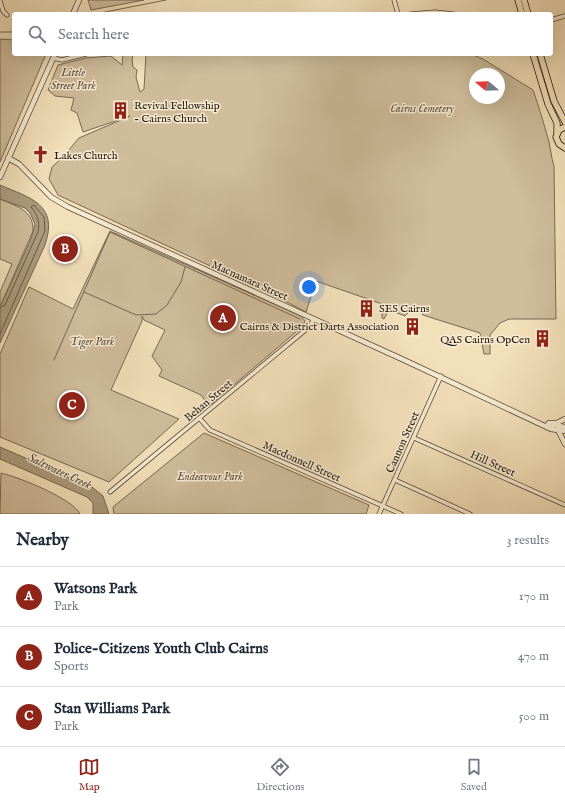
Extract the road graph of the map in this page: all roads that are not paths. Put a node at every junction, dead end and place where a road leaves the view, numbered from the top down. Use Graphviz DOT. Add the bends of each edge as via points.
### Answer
graph roads {
  1 [pos="80,0"];
  2 [pos="394,0"];
  3 [pos="518,0"];
  4 [pos="524,0"];
  5 [pos="0,1"];
  6 [pos="74,12"];
  7 [pos="397,12"];
  8 [pos="521,12"];
  9 [pos="527,12"];
  10 [pos="7,14"];
  11 [pos="565,16"];
  12 [pos="553,19"];
  13 [pos="54,56"];
  14 [pos="78,56"];
  15 [pos="534,56"];
  16 [pos="541,56"];
  17 [pos="565,122"];
  18 [pos="565,127"];
  19 [pos="557,134"];
  20 [pos="564,147"];
  21 [pos="565,153"];
  22 [pos="8,158"];
  23 [pos="0,177"];
  24 [pos="314,319"];
  25 [pos="441,376"];
  26 [pos="200,419"];
  27 [pos="565,419"];
  28 [pos="539,421"];
  29 [pos="545,423"];
  30 [pos="565,426"];
  31 [pos="558,430"];
  32 [pos="565,431"];
  33 [pos="414,438"];
  34 [pos="565,444"];
  35 [pos="395,480"];
  36 [pos="110,492"];
  37 [pos="565,505"];
  38 [pos="383,506"];
  39 [pos="380,514"];
  40 [pos="401,514"];
  41 [pos="470,514"];
  1 -- 6 [label="street"];
  2 -- 7 [label="street"];
  3 -- 8 [label="main road"];
  4 -- 9 [label="main road"];
  5 -- 10 [label="street" via="3,12"];
  11 -- 12 [label="street"];
  13 -- 14 [label="street" via="62,60"];
  13 -- 22 [label="street"];
  15 -- 19 [label="main road" via="556,123"];
  16 -- 17 [label="main road" via="554,101"];
  18 -- 19 [label="main road"];
  19 -- 20 [label="main road" via="557,141"];
  20 -- 21 [label="main road"];
  22 -- 23 [label="street"];
  22 -- 24 [label="street, Macnamara Street" via="19,164 47,193 61,203"];
  24 -- 25 [label="street, Macnamara Street"];
  24 -- 26 [label="street, Behan Street" via="309,327"];
  25 -- 28 [label="street, Macnamara Street"];
  25 -- 33 [label="street, Cannon Street"];
  26 -- 36 [label="street, Behan Street"];
  26 -- 38 [label="street, Macdonnell Street" via="210,430"];
  27 -- 29 [label="street" via="557,423"];
  28 -- 29 [label="street, Macnamara Street"];
  28 -- 31 [label="street, Macnamara Street"];
  29 -- 30 [label="street, Macnamara Street"];
  31 -- 32 [label="street, Macnamara Street"];
  31 -- 34 [label="street"];
  33 -- 35 [label="street, Cannon Street"];
  33 -- 37 [label="street, Hill Street"];
  35 -- 38 [label="street, Cannon Street"];
  35 -- 41 [label="street"];
  38 -- 39 [label="street, Cannon Street"];
  38 -- 40 [label="street, Macdonnell Street"];
}
